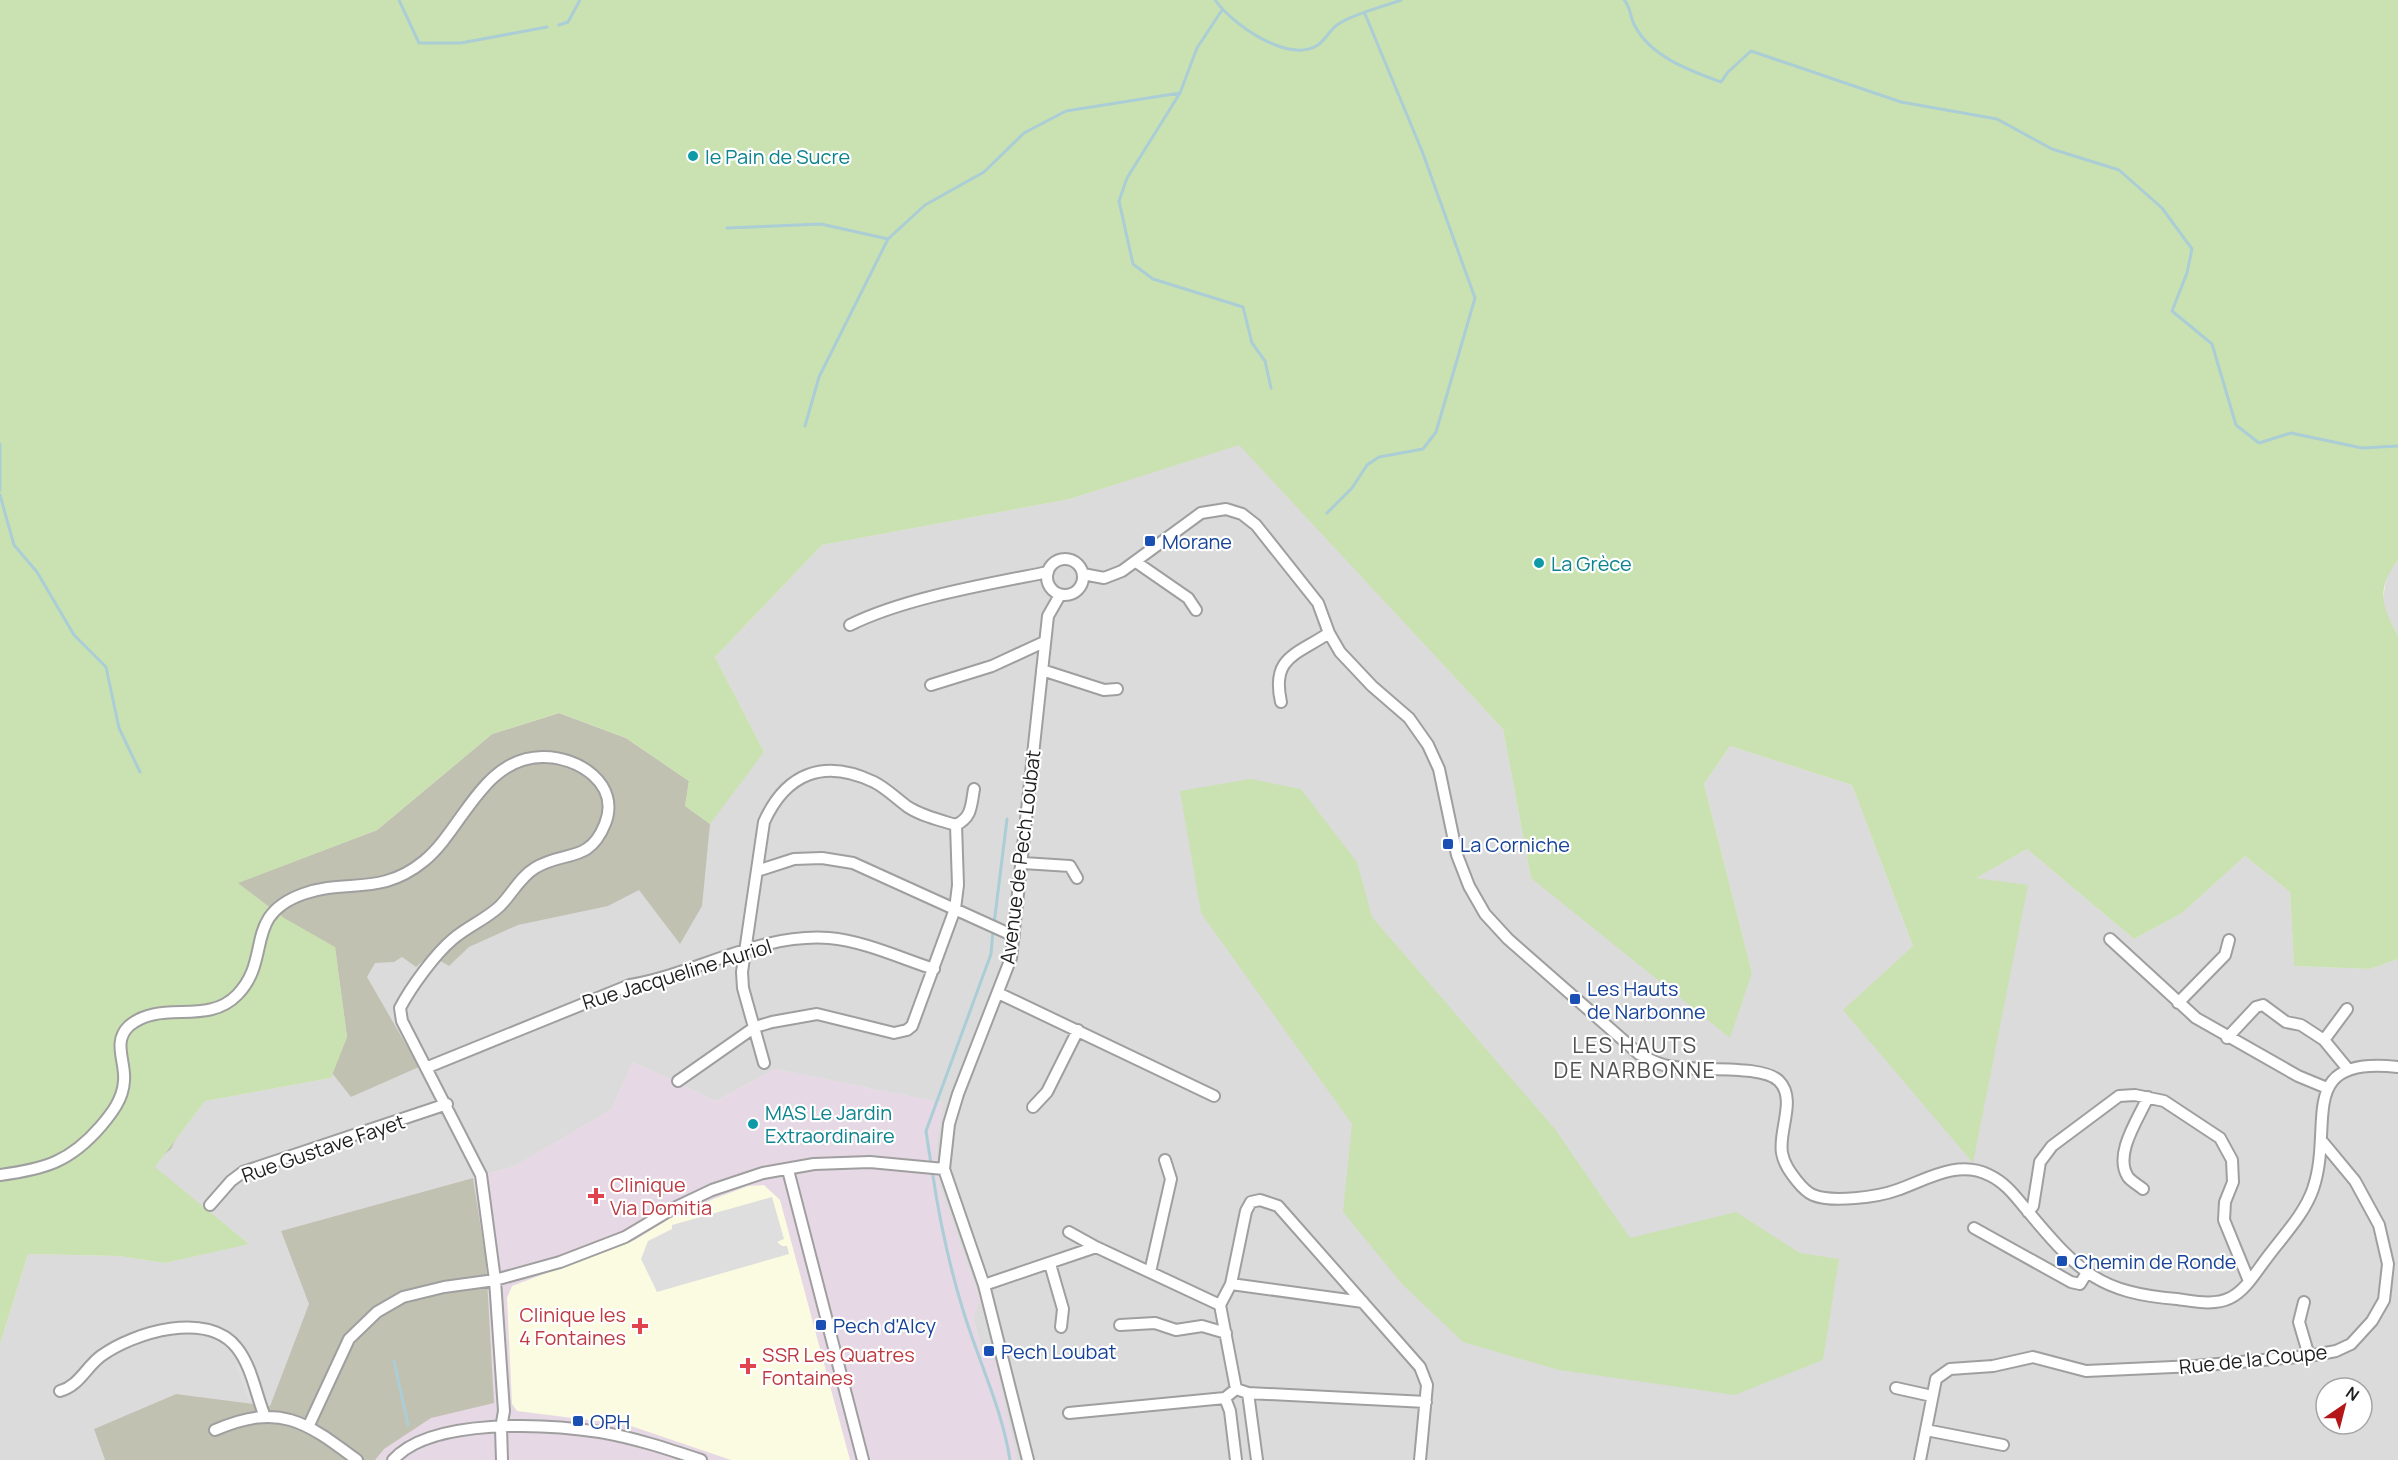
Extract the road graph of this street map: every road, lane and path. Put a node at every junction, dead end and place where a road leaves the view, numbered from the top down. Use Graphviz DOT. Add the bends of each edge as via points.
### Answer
graph roads {
  1 [pos="1136,562"];
  2 [pos="1048,572"];
  3 [pos="1083,574"];
  4 [pos="1060,595"];
  5 [pos="1196,610"];
  6 [pos="850,625"];
  7 [pos="1329,633"];
  8 [pos="1044,642"];
  9 [pos="1042,670"];
  10 [pos="931,685"];
  11 [pos="1117,690"];
  12 [pos="1281,702"];
  13 [pos="974,789"];
  14 [pos="956,825"];
  15 [pos="1023,863"];
  16 [pos="757,871"];
  17 [pos="1077,878"];
  18 [pos="955,909"];
  19 [pos="1014,936"];
  20 [pos="2110,939"];
  21 [pos="2229,940"];
  22 [pos="744,951"];
  23 [pos="934,969"];
  24 [pos="998,993"];
  25 [pos="2178,1003"];
  26 [pos="2347,1009"];
  27 [pos="755,1027"];
  28 [pos="1078,1030"];
  29 [pos="2227,1038"];
  30 [pos="2324,1040"];
  31 [pos="764,1063"];
  32 [pos="428,1067"];
  33 [pos="2398,1067"];
  34 [pos="2347,1068"];
  35 [pos="678,1081"];
  36 [pos="2327,1088"];
  37 [pos="1214,1096"];
  38 [pos="2148,1097"];
  39 [pos="447,1104"];
  40 [pos="1032,1107"];
  41 [pos="2321,1140"];
  42 [pos="1165,1160"];
  43 [pos="940,1168"];
  44 [pos="788,1170"];
  45 [pos="0,1175"];
  46 [pos="2143,1189"];
  47 [pos="210,1205"];
  48 [pos="2028,1212"];
  49 [pos="1974,1228"];
  50 [pos="1069,1232"];
  51 [pos="1096,1247"];
  52 [pos="1050,1264"];
  53 [pos="1150,1272"];
  54 [pos="2086,1274"];
  55 [pos="495,1280"];
  56 [pos="2249,1281"];
  57 [pos="1231,1284"];
  58 [pos="984,1285"];
  59 [pos="1364,1302"];
  60 [pos="2304,1302"];
  61 [pos="1220,1305"];
  62 [pos="1120,1325"];
  63 [pos="1061,1326"];
  64 [pos="1226,1333"];
  65 [pos="2309,1356"];
  66 [pos="1896,1388"];
  67 [pos="1236,1389"];
  68 [pos="60,1391"];
  69 [pos="1248,1393"];
  70 [pos="1932,1396"];
  71 [pos="1225,1398"];
  72 [pos="1426,1402"];
  73 [pos="1069,1413"];
  74 [pos="265,1417"];
  75 [pos="309,1425"];
  76 [pos="501,1428"];
  77 [pos="215,1430"];
  78 [pos="1926,1430"];
  79 [pos="2003,1445"];
  80 [pos="357,1460"];
  81 [pos="393,1460"];
  82 [pos="502,1460"];
  83 [pos="701,1460"];
  84 [pos="863,1460"];
  85 [pos="1028,1460"];
  86 [pos="1236,1460"];
  87 [pos="1257,1460"];
  88 [pos="1420,1460"];
  89 [pos="1920,1460"];
  1 -- 3 [label="street" via="1104,578"];
  1 -- 5 [label="street" via="1188,597"];
  1 -- 7 [label="street" via="1201,513 1226,509 1242,514 1256,525 1318,603"];
  2 -- 3 [label="street" via="1054,563 1064,559 1075,562"];
  2 -- 4 [label="street" via="1048,583"];
  2 -- 6 [label="street" via="942,595"];
  3 -- 4 [label="street" via="1077,591"];
  4 -- 8 [label="street, Avenue de Pech Loubat" via="1047,616"];
  7 -- 12 [label="street" via="1282,664 1276,681"];
  7 -- 48 [label="street" via="1352,667 1409,718 1428,745 1440,769 1468,886 1485,914 1508,939 1639,1054 1664,1065 1760,1072 1778,1079 1785,1088 1782,1151 1787,1169 1814,1196 1859,1197 1895,1191 1948,1170 1964,1170 1983,1172 2003,1182"];
  8 -- 9 [label="street, Avenue de Pech Loubat"];
  8 -- 10 [label="street" via="992,666"];
  9 -- 11 [label="street" via="1104,690"];
  9 -- 15 [label="street, Avenue de Pech Loubat"];
  13 -- 14 [label="street" via="970,814"];
  14 -- 16 [label="street" via="910,808 874,782 823,771 797,778 774,800 764,822"];
  14 -- 18 [label="street"];
  15 -- 17 [label="street" via="1070,866"];
  15 -- 19 [label="street, Avenue de Pech Loubat"];
  16 -- 18 [label="street" via="794,859 853,863"];
  16 -- 22 [label="street"];
  18 -- 19 [label="street"];
  18 -- 23 [label="street"];
  19 -- 24 [label="street, Avenue de Pech Loubat" via="1011,958"];
  20 -- 25 [label="street"];
  21 -- 25 [label="street" via="2225,955"];
  22 -- 23 [label="street, Rue Jacqueline Auriol" via="777,942 830,938"];
  22 -- 27 [label="street" via="743,988"];
  22 -- 32 [label="street, Rue Jacqueline Auriol" via="656,981 630,985"];
  23 -- 27 [label="street" via="912,1026 901,1033 817,1014"];
  24 -- 28 [label="street"];
  24 -- 43 [label="street, Avenue de Pech Loubat" via="958,1094"];
  25 -- 29 [label="street"];
  26 -- 30 [label="street"];
  27 -- 31 [label="street"];
  27 -- 35 [label="street"];
  28 -- 37 [label="street"];
  28 -- 40 [label="street" via="1047,1092"];
  29 -- 30 [label="street" via="2256,1007 2263,1005 2286,1022 2301,1025"];
  29 -- 36 [label="street"];
  30 -- 34 [label="street"];
  32 -- 39 [label="street"];
  32 -- 45 [label="street" via="402,1021 400,1008 406,996 451,940 485,920 533,869 548,861 577,856 594,843 608,816 604,788 596,776 564,759 524,760 502,771 464,809 440,846 404,875 376,885 303,894 283,905 261,929 251,975 236,996 218,1007 196,1013 145,1014 126,1028 120,1042 123,1089 112,1113 87,1142 52,1165"];
  33 -- 34 [label="street" via="2372,1064"];
  34 -- 36 [label="street"];
  36 -- 41 [label="street" via="2322,1102"];
  38 -- 46 [label="street" via="2124,1151 2129,1177"];
  38 -- 48 [label="street" via="2119,1096 2044,1154"];
  38 -- 56 [label="street" via="2164,1101 2220,1138 2224,1145 2232,1160 2233,1182 2224,1203 2224,1220"];
  39 -- 47 [label="street, Rue Gustave Fayet" via="243,1172"];
  39 -- 55 [label="street" via="482,1175"];
  41 -- 56 [label="street" via="2313,1190 2304,1209"];
  41 -- 65 [label="street, Rue de la Coupe" via="2355,1181 2379,1225 2388,1264 2384,1300 2372,1321 2351,1344"];
  42 -- 53 [label="street" via="1170,1179"];
  43 -- 44 [label="street" via="870,1162 814,1164"];
  43 -- 58 [label="street, Avenue de Pech Loubat"];
  44 -- 55 [label="street" via="762,1173 712,1191 625,1237 560,1262"];
  44 -- 84 [label="street"];
  48 -- 54 [label="street"];
  49 -- 54 [label="street" via="2071,1282 2080,1284"];
  50 -- 51 [label="street"];
  51 -- 52 [label="street"];
  51 -- 53 [label="street"];
  52 -- 58 [label="street"];
  52 -- 63 [label="street" via="1063,1309"];
  53 -- 61 [label="street"];
  54 -- 56 [label="street" via="2145,1297 2213,1302 2229,1299"];
  55 -- 75 [label="street" via="403,1298 377,1312 349,1340"];
  55 -- 76 [label="street" via="504,1411"];
  57 -- 59 [label="street"];
  57 -- 59 [label="street" via="1246,1211 1251,1202 1260,1200 1278,1206"];
  57 -- 61 [label="street"];
  58 -- 85 [label="street, Avenue de Pech Loubat"];
  59 -- 72 [label="street" via="1420,1367 1427,1385"];
  60 -- 65 [label="street" via="2299,1322"];
  61 -- 64 [label="street"];
  62 -- 64 [label="street" via="1155,1323 1176,1330 1202,1326"];
  64 -- 67 [label="street"];
  65 -- 70 [label="street, Rue de la Coupe" via="2086,1371 2033,1357 1993,1366 1950,1369 1936,1379"];
  66 -- 70 [label="street"];
  67 -- 69 [label="street"];
  67 -- 71 [label="street"];
  68 -- 74 [label="street" via="69,1389 98,1358 117,1345 148,1333 200,1329 228,1338 238,1349"];
  69 -- 72 [label="street"];
  69 -- 87 [label="street"];
  70 -- 78 [label="street"];
  71 -- 73 [label="street"];
  71 -- 86 [label="street"];
  72 -- 88 [label="street"];
  74 -- 75 [label="street"];
  74 -- 77 [label="street"];
  75 -- 80 [label="street"];
  76 -- 81 [label="street" via="423,1439"];
  76 -- 82 [label="street"];
  76 -- 83 [label="street" via="601,1432"];
  78 -- 79 [label="street"];
  78 -- 89 [label="street"];
}
